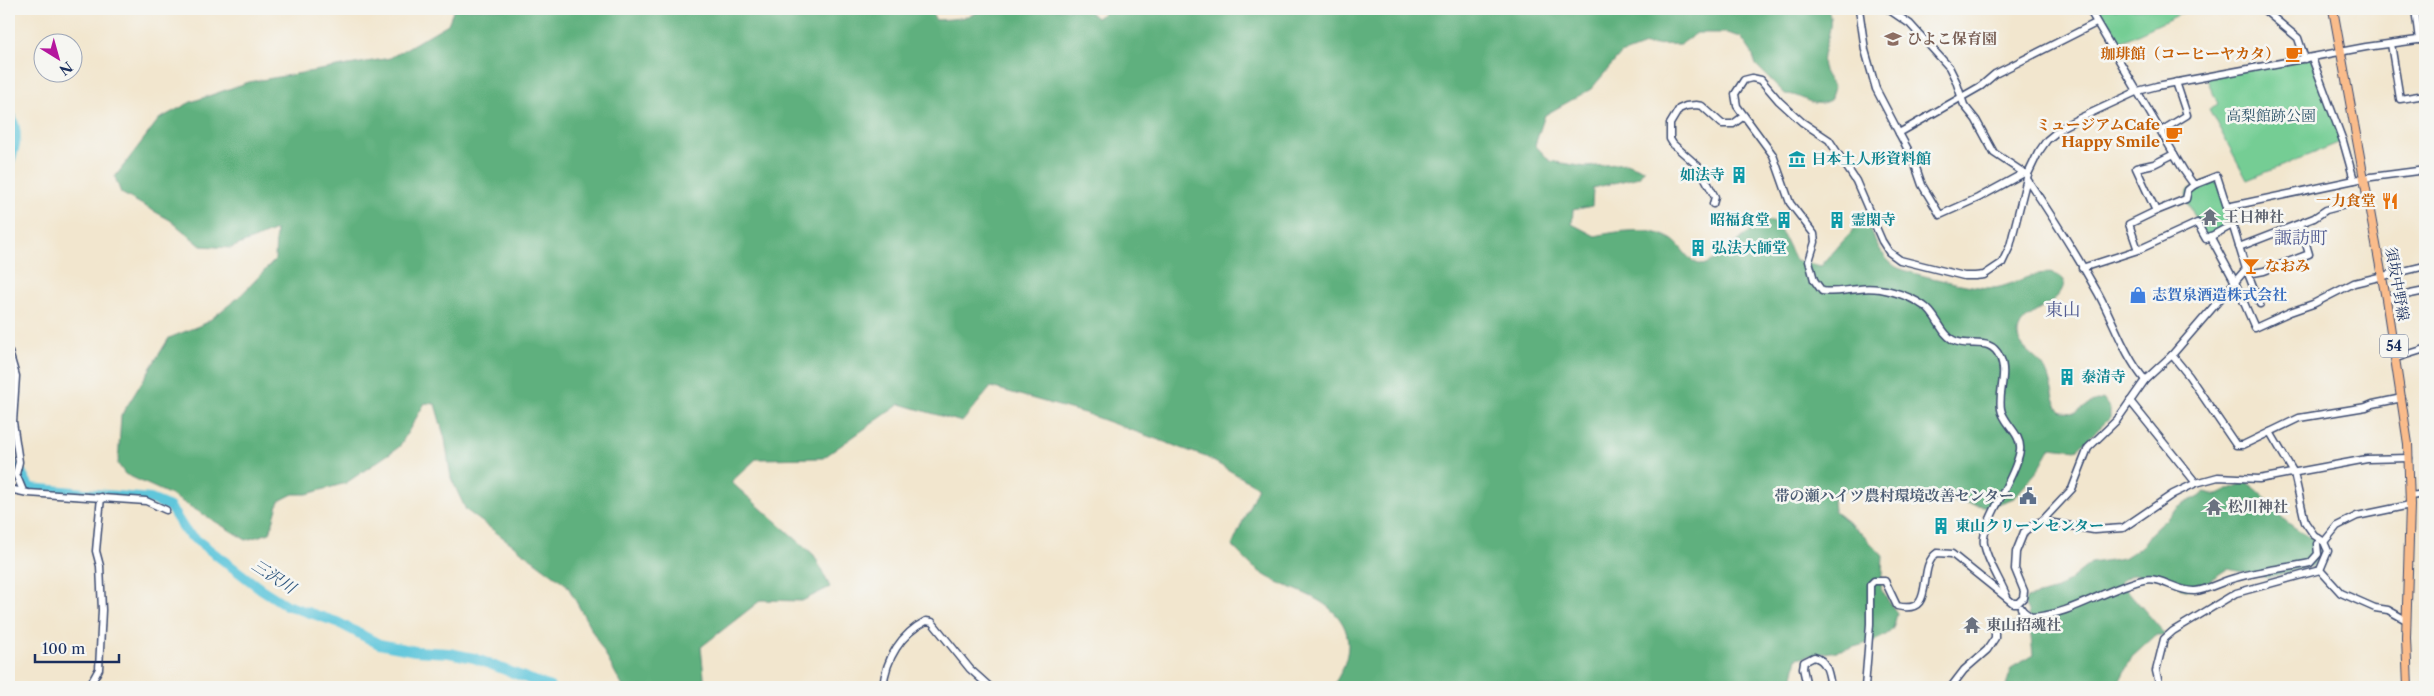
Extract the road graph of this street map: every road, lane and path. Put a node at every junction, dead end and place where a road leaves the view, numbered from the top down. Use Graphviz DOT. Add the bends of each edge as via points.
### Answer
graph roads {
  1 [pos="1859,9"];
  2 [pos="1888,9"];
  3 [pos="2089,9"];
  4 [pos="2263,9"];
  5 [pos="2333,9"];
  6 [pos="2415,9"];
  7 [pos="2096,23"];
  8 [pos="2422,39"];
  9 [pos="2391,44"];
  10 [pos="2342,52"];
  11 [pos="2308,58"];
  12 [pos="2176,82"];
  13 [pos="2138,91"];
  14 [pos="2425,96"];
  15 [pos="1961,97"];
  16 [pos="1744,116"];
  17 [pos="2161,131"];
  18 [pos="1899,133"];
  19 [pos="2174,154"];
  20 [pos="2425,170"];
  21 [pos="2026,175"];
  22 [pos="2364,178"];
  23 [pos="2354,180"];
  24 [pos="2194,185"];
  25 [pos="2368,199"];
  26 [pos="1712,204"];
  27 [pos="2227,207"];
  28 [pos="2156,211"];
  29 [pos="2232,224"];
  30 [pos="2300,224"];
  31 [pos="2210,236"];
  32 [pos="2238,247"];
  33 [pos="2138,250"];
  34 [pos="2425,266"];
  35 [pos="2082,268"];
  36 [pos="2247,272"];
  37 [pos="2380,275"];
  38 [pos="2235,282"];
  39 [pos="2425,291"];
  40 [pos="2386,299"];
  41 [pos="2260,304"];
  42 [pos="2425,349"];
  43 [pos="9,352"];
  44 [pos="2172,355"];
  45 [pos="2396,358"];
  46 [pos="2145,380"];
  47 [pos="2402,398"];
  48 [pos="2130,401"];
  49 [pos="2270,432"];
  50 [pos="2409,458"];
  51 [pos="2294,473"];
  52 [pos="2196,483"];
  53 [pos="9,489"];
  54 [pos="23,491"];
  55 [pos="2425,494"];
  56 [pos="2410,496"];
  57 [pos="101,497"];
  58 [pos="2410,505"];
  59 [pos="166,510"];
  60 [pos="2042,521"];
  61 [pos="2321,543"];
  62 [pos="2320,570"];
  63 [pos="2007,596"];
  64 [pos="2018,603"];
  65 [pos="2023,611"];
  66 [pos="2406,620"];
  67 [pos="985,685"];
  68 [pos="89,687"];
  69 [pos="882,687"];
  70 [pos="1807,687"];
  71 [pos="1831,687"];
  72 [pos="1865,687"];
  73 [pos="1951,687"];
  74 [pos="2160,687"];
  75 [pos="2408,687"];
  1 -- 18 [label="street" via="1865,50 1876,89"];
  2 -- 15 [label="street" via="1910,24 1949,67"];
  3 -- 7 [label="street"];
  4 -- 11 [label="street" via="2298,38"];
  5 -- 10 [label="main road, 須坂中野線 / 54"];
  6 -- 8 [label="street"];
  7 -- 13 [label="street"];
  7 -- 15 [label="street" via="1995,74"];
  8 -- 9 [label="street"];
  9 -- 10 [label="street"];
  9 -- 14 [label="street" via="2400,99"];
  10 -- 11 [label="street"];
  10 -- 22 [label="main road, 須坂中野線 / 54"];
  11 -- 12 [label="street"];
  11 -- 23 [label="street" via="2343,141"];
  12 -- 13 [label="street"];
  12 -- 17 [label="street" via="2187,116"];
  13 -- 17 [label="street"];
  13 -- 21 [label="street" via="2064,126 2047,140"];
  15 -- 18 [label="street"];
  15 -- 21 [label="street" via="1994,153"];
  16 -- 21 [label="street" via="1737,106 1735,94 1739,85 1752,78 1761,80 1802,122 1829,140 1856,181 1889,252 1900,260 1964,276 1984,275 2002,263 2010,246"];
  16 -- 26 [label="street" via="1733,124 1722,124 1702,106 1686,106 1679,109 1670,124 1673,144 1699,168 1715,197"];
  16 -- 63 [label="street" via="1773,155 1790,203 1814,234 1810,261 1814,280 1822,291 1880,289 1907,296 1925,306 1953,340 1990,345 2001,358 2004,370 2001,412 2017,436 2020,450 2014,473 1985,528 1984,542"];
  17 -- 19 [label="street"];
  18 -- 21 [label="street" via="1922,185 1940,215"];
  19 -- 24 [label="street"];
  19 -- 28 [label="street" via="2136,168"];
  20 -- 22 [label="street"];
  21 -- 35 [label="street"];
  22 -- 23 [label="street"];
  22 -- 25 [label="main road, 須坂中野線 / 54"];
  23 -- 27 [label="street"];
  24 -- 27 [label="street" via="2217,176"];
  24 -- 28 [label="street" via="2188,190 2186,199"];
  25 -- 30 [label="street" via="2326,210"];
  25 -- 37 [label="main road, 須坂中野線 / 54"];
  27 -- 29 [label="street"];
  28 -- 33 [label="street" via="2129,224"];
  29 -- 31 [label="street"];
  29 -- 32 [label="street"];
  30 -- 32 [label="street"];
  30 -- 36 [label="street" via="2310,254 2264,271"];
  31 -- 33 [label="street" via="2206,239 2197,223"];
  31 -- 38 [label="street"];
  32 -- 36 [label="street"];
  33 -- 35 [label="street"];
  34 -- 37 [label="street"];
  35 -- 46 [label="street"];
  36 -- 38 [label="street"];
  36 -- 41 [label="street"];
  37 -- 38 [label="street" via="2345,287 2314,304 2255,328"];
  37 -- 40 [label="main road, 須坂中野線 / 54"];
  38 -- 44 [label="street"];
  39 -- 40 [label="street"];
  40 -- 45 [label="main road, 須坂中野線 / 54"];
  42 -- 45 [label="street"];
  43 -- 54 [label="street" via="16,376 12,422 19,462 16,474"];
  44 -- 46 [label="street"];
  44 -- 49 [label="street" via="2236,445"];
  45 -- 47 [label="main road, 須坂中野線 / 54"];
  46 -- 48 [label="street"];
  47 -- 49 [label="street" via="2299,418"];
  47 -- 50 [label="main road, 須坂中野線 / 54"];
  48 -- 52 [label="street"];
  48 -- 60 [label="street" via="2117,420 2088,448 2072,489"];
  49 -- 51 [label="street"];
  50 -- 51 [label="street" via="2368,459"];
  50 -- 56 [label="main road, 須坂中野線 / 54"];
  51 -- 52 [label="street" via="2259,479 2218,477"];
  51 -- 61 [label="street" via="2305,522"];
  52 -- 60 [label="street" via="2173,494 2123,528 2094,530"];
  53 -- 54 [label="street"];
  54 -- 57 [label="street"];
  55 -- 56 [label="street"];
  56 -- 58 [label="main road, 須坂中野線 / 54"];
  57 -- 59 [label="street" via="146,501"];
  57 -- 68 [label="street" via="96,551 102,610 99,669"];
  58 -- 61 [label="street" via="2357,516 2337,526"];
  58 -- 66 [label="main road, 須坂中野線 / 54"];
  60 -- 64 [label="street" via="2024,532 2016,552 2015,569 2024,591"];
  61 -- 62 [label="street" via="2328,550"];
  61 -- 65 [label="street" via="2318,554 2310,563 2234,578 2199,590 2189,591 2152,579 2127,584 2046,617 2031,617"];
  62 -- 66 [label="street" via="2341,593"];
  62 -- 74 [label="street" via="2236,593 2172,631 2164,639 2156,671"];
  63 -- 64 [label="street"];
  63 -- 72 [label="street" via="1980,578 1964,562 1942,552 1929,559 1925,588 1920,601 1912,607 1897,606 1885,581 1874,581 1869,589"];
  64 -- 65 [label="street"];
  65 -- 73 [label="street" via="2017,620 1994,622 1995,638"];
  66 -- 75 [label="main road, 須坂中野線 / 54"];
  67 -- 69 [label="street" via="932,622 926,621 895,647"];
  70 -- 71 [label="street" via="1804,662 1814,658 1826,666"];
}
